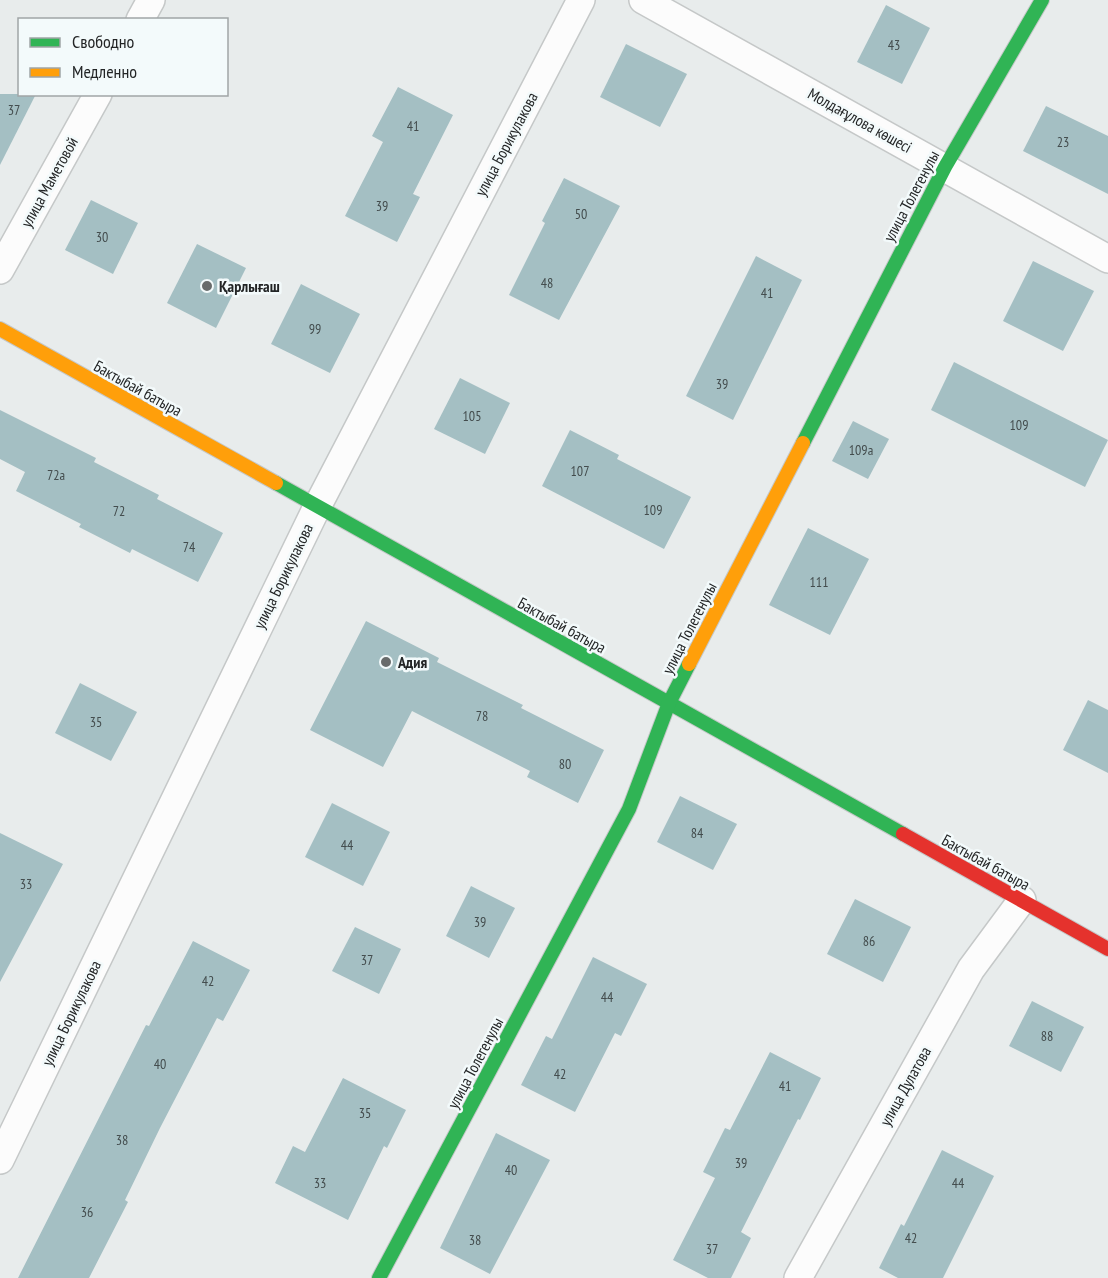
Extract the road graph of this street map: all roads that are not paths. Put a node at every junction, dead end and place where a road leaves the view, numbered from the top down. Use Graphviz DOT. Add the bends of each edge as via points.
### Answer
graph roads {
  1 [pos="151,0"];
  2 [pos="581,0"];
  3 [pos="643,0"];
  4 [pos="1042,0"];
  5 [pos="141,18"];
  6 [pos="97,96"];
  7 [pos="945,166"];
  8 [pos="1108,259"];
  9 [pos="0,270"];
  10 [pos="0,329"];
  11 [pos="317,507"];
  12 [pos="669,703"];
  13 [pos="1022,900"];
  14 [pos="1108,949"];
  15 [pos="0,1160"];
  16 [pos="379,1278"];
  17 [pos="798,1278"];
  1 -- 5 [label="street"];
  2 -- 11 [label="street, улица Борикулакова"];
  3 -- 7 [label="street, Молдағұлова көшесі"];
  4 -- 7 [label="street, улица Толегенулы"];
  6 -- 9 [label="street, улица Маметовой"];
  7 -- 8 [label="street, Молдағұлова көшесі"];
  7 -- 12 [label="street, улица Толегенулы"];
  10 -- 11 [label="street, Бактыбай батыра"];
  11 -- 12 [label="street, Бактыбай батыра"];
  11 -- 15 [label="street, улица Борикулакова"];
  12 -- 13 [label="street, Бактыбай батыра"];
  12 -- 16 [label="street, улица Толегенулы" via="629,809"];
  13 -- 14 [label="street, Бактыбай батыра"];
  13 -- 17 [label="street, улица Дулатова" via="972,969"];
}
